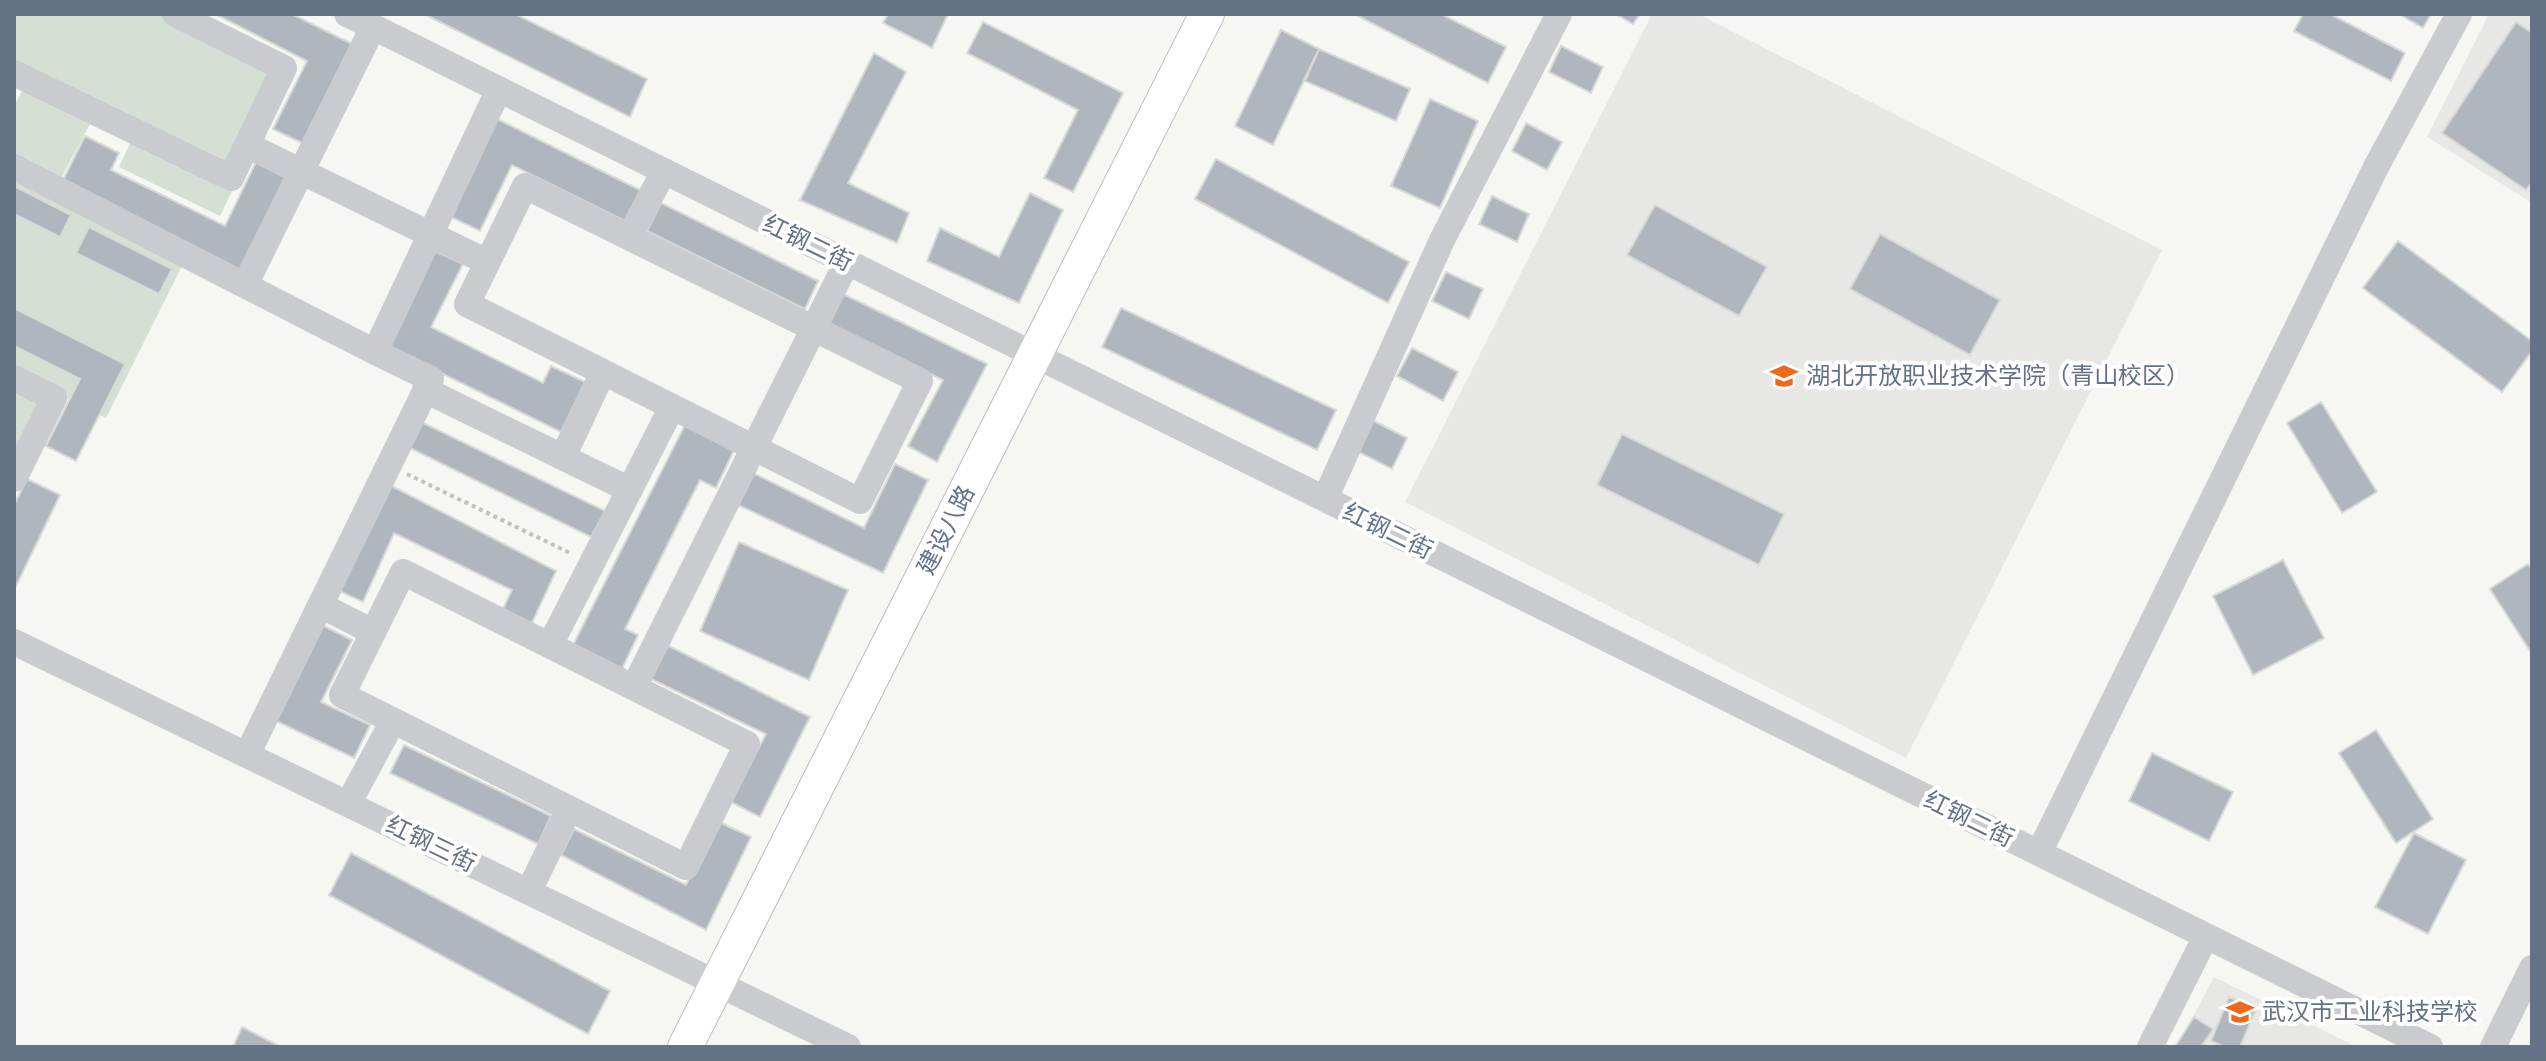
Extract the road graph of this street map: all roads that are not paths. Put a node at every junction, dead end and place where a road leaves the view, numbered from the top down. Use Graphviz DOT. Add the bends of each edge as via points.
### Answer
graph roads {
  1 [pos="177,14"];
  2 [pos="347,14"];
  3 [pos="1207,14"];
  4 [pos="1559,14"];
  5 [pos="2459,14"];
  6 [pos="373,27"];
  7 [pos="16,80"];
  8 [pos="499,89"];
  9 [pos="247,145"];
  10 [pos="14,167"];
  11 [pos="664,171"];
  12 [pos="301,172"];
  13 [pos="430,234"];
  14 [pos="629,237"];
  15 [pos="487,262"];
  16 [pos="847,262"];
  17 [pos="245,285"];
  18 [pos="814,328"];
  19 [pos="375,352"];
  20 [pos="1034,355"];
  21 [pos="603,372"];
  22 [pos="14,378"];
  23 [pos="425,390"];
  24 [pos="672,407"];
  25 [pos="753,449"];
  26 [pos="563,457"];
  27 [pos="14,479"];
  28 [pos="630,490"];
  29 [pos="1325,499"];
  30 [pos="320,605"];
  31 [pos="373,632"];
  32 [pos="14,642"];
  33 [pos="550,645"];
  34 [pos="634,687"];
  35 [pos="393,721"];
  36 [pos="247,755"];
  37 [pos="348,804"];
  38 [pos="569,809"];
  39 [pos="2039,853"];
  40 [pos="529,891"];
  41 [pos="2206,936"];
  42 [pos="2532,968"];
  43 [pos="718,983"];
  44 [pos="685,1047"];
  45 [pos="848,1047"];
  46 [pos="2150,1047"];
  47 [pos="2430,1047"];
  48 [pos="2493,1047"];
  1 -- 9 [label="street" via="284,68"];
  2 -- 6 [label="street, 红钢二街"];
  3 -- 20 [label="main road, 建设八路"];
  4 -- 29 [label="street" via="1442,240"];
  5 -- 39 [label="street" via="2376,167"];
  6 -- 8 [label="street, 红钢二街"];
  6 -- 12 [label="street"];
  7 -- 9 [label="street" via="231,178"];
  8 -- 11 [label="street, 红钢二街"];
  8 -- 13 [label="street"];
  9 -- 12 [label="street"];
  10 -- 17 [label="street"];
  11 -- 14 [label="street"];
  11 -- 16 [label="street, 红钢二街"];
  12 -- 13 [label="street"];
  12 -- 17 [label="street"];
  13 -- 15 [label="street"];
  13 -- 19 [label="street"];
  14 -- 15 [label="street" via="525,186"];
  14 -- 18 [label="street"];
  15 -- 21 [label="street" via="467,304"];
  16 -- 18 [label="street"];
  16 -- 20 [label="street, 红钢二街"];
  17 -- 19 [label="street"];
  18 -- 25 [label="street"];
  18 -- 25 [label="street" via="920,381 907,408 860,501"];
  19 -- 23 [label="street" via="431,379"];
  20 -- 29 [label="street, 红钢二街"];
  20 -- 43 [label="main road, 建设八路"];
  21 -- 24 [label="street"];
  21 -- 26 [label="street"];
  22 -- 27 [label="street" via="54,398"];
  23 -- 26 [label="street"];
  23 -- 30 [label="street"];
  24 -- 25 [label="street"];
  24 -- 28 [label="street"];
  25 -- 34 [label="street"];
  26 -- 28 [label="street"];
  28 -- 33 [label="street"];
  29 -- 39 [label="street, 红钢二街"];
  30 -- 31 [label="street"];
  30 -- 36 [label="street"];
  31 -- 33 [label="street" via="403,572"];
  31 -- 35 [label="street" via="342,695"];
  32 -- 36 [label="street, 红钢三街"];
  33 -- 34 [label="street"];
  34 -- 38 [label="street" via="747,744 686,867"];
  35 -- 37 [label="street"];
  35 -- 38 [label="street"];
  36 -- 37 [label="street, 红钢三街"];
  37 -- 40 [label="street, 红钢三街"];
  38 -- 40 [label="street"];
  39 -- 41 [label="street, 红钢二街"];
  40 -- 43 [label="street, 红钢三街"];
  41 -- 46 [label="street"];
  41 -- 47 [label="street, 红钢二街"];
  42 -- 48 [label="street"];
  43 -- 44 [label="main road, 建设八路"];
  43 -- 45 [label="street, 红钢三街"];
}
